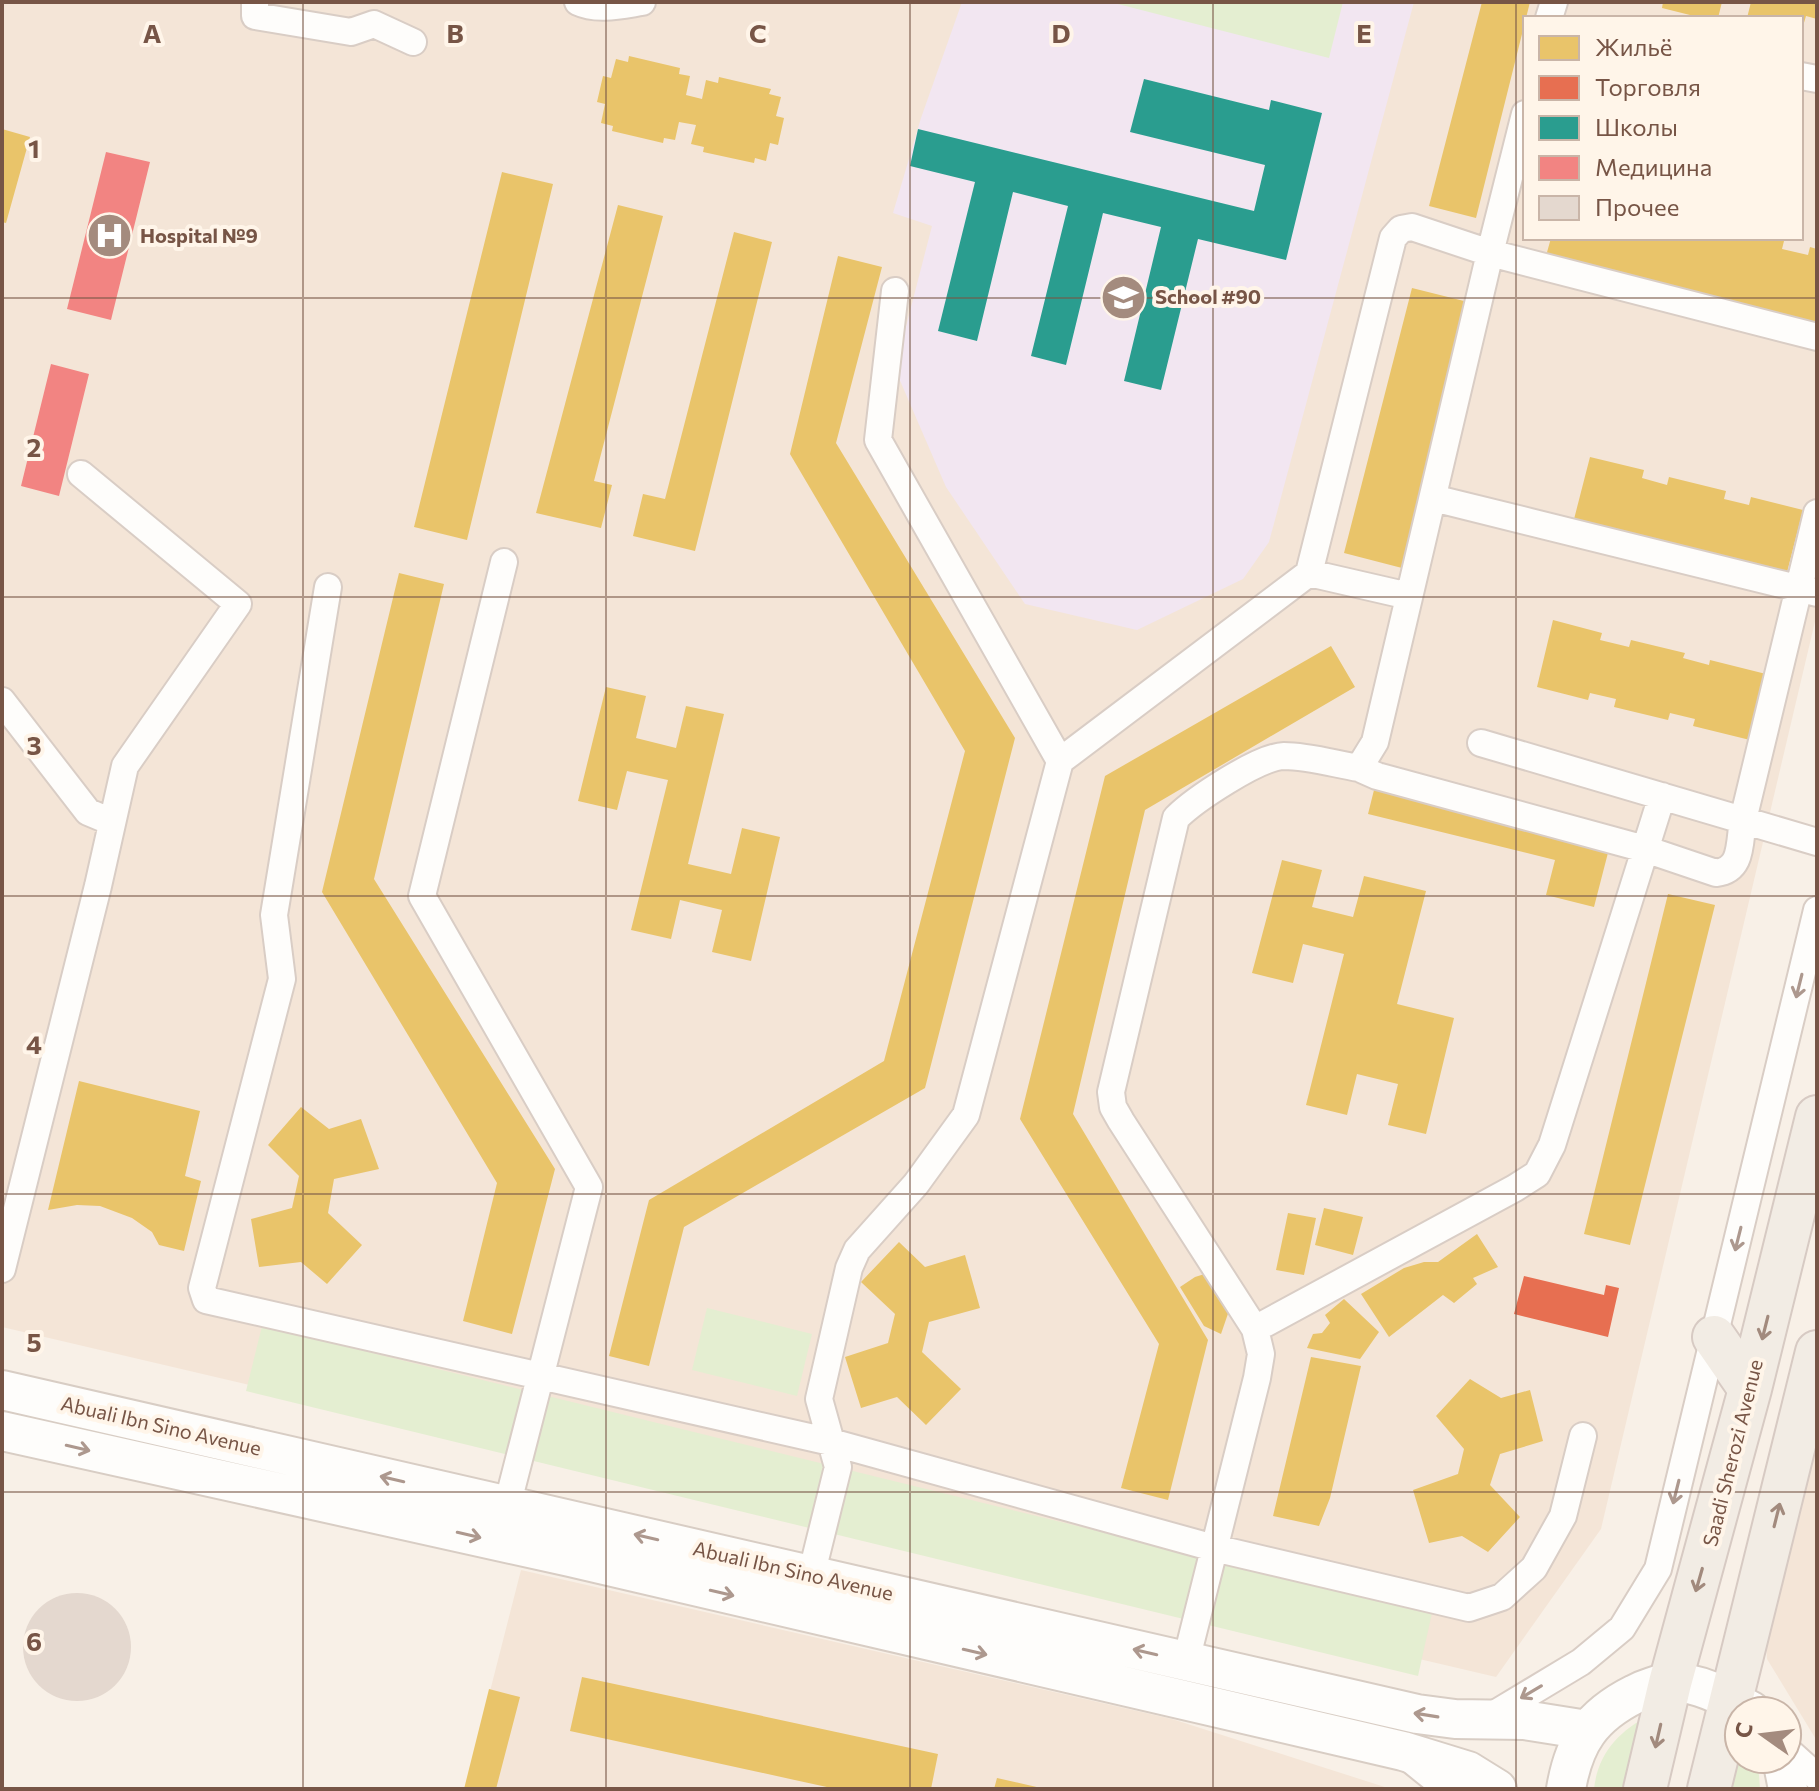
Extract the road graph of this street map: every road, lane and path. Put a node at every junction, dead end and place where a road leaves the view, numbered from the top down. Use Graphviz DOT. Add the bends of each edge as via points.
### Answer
graph roads {
  1 [pos="255,2"];
  2 [pos="578,2"];
  3 [pos="642,2"];
  4 [pos="413,42"];
  5 [pos="1523,122"];
  6 [pos="1490,253"];
  7 [pos="895,291"];
  8 [pos="1817,337"];
  9 [pos="81,474"];
  10 [pos="1433,498"];
  11 [pos="1817,513"];
  12 [pos="504,562"];
  13 [pos="1309,573"];
  14 [pos="328,587"];
  15 [pos="1808,591"];
  16 [pos="1409,596"];
  17 [pos="2,701"];
  18 [pos="1481,743"];
  19 [pos="1060,761"];
  20 [pos="1359,768"];
  21 [pos="1662,796"];
  22 [pos="1743,820"];
  23 [pos="112,822"];
  24 [pos="1817,842"];
  25 [pos="1645,849"];
  26 [pos="1817,910"];
  27 [pos="1817,1117"];
  28 [pos="2,1269"];
  29 [pos="1255,1329"];
  30 [pos="1714,1337"];
  31 [pos="1817,1352"];
  32 [pos="540,1377"];
  33 [pos="1750,1389"];
  34 [pos="2,1390"];
  35 [pos="2,1431"];
  36 [pos="1583,1436"];
  37 [pos="831,1442"];
  38 [pos="1803,1463"];
  39 [pos="507,1506"];
  40 [pos="1214,1548"];
  41 [pos="811,1575"];
  42 [pos="802,1612"];
  43 [pos="1186,1661"];
  44 [pos="1670,1683"];
  45 [pos="1744,1695"];
  46 [pos="1723,1696"];
  47 [pos="1488,1718"];
  48 [pos="1587,1730"];
  49 [pos="1399,1751"];
  50 [pos="1723,1752"];
  51 [pos="1447,1789"];
  52 [pos="1497,1789"];
  53 [pos="1566,1789"];
  54 [pos="1645,1789"];
  55 [pos="1709,1789"];
  1 -- 4 [label="street" via="255,16 351,32 374,24"];
  2 -- 3 [label="street" via="611,7"];
  5 -- 6 [label="street"];
  6 -- 8 [label="street"];
  6 -- 10 [label="street"];
  6 -- 13 [label="street" via="1412,227 1393,238"];
  7 -- 19 [label="street" via="878,440"];
  9 -- 23 [label="street" via="238,604 125,766"];
  10 -- 15 [label="street"];
  10 -- 16 [label="street"];
  11 -- 15 [label="street"];
  12 -- 32 [label="street" via="422,896 589,1187"];
  13 -- 16 [label="street"];
  13 -- 19 [label="street"];
  14 -- 32 [label="street" via="274,915 282,979 202,1288 206,1300"];
  15 -- 22 [label="street"];
  16 -- 20 [label="street" via="1375,742"];
  17 -- 23 [label="street" via="88,812"];
  18 -- 21 [label="street"];
  19 -- 37 [label="street" via="966,1115 916,1184 857,1250 849,1268 819,1399"];
  20 -- 25 [label="street"];
  20 -- 29 [label="street" via="1270,758 1191,803 1176,818 1111,1092 1121,1121"];
  21 -- 22 [label="street"];
  21 -- 25 [label="street"];
  22 -- 24 [label="street"];
  22 -- 25 [label="street" via="1736,864 1728,872 1716,873"];
  23 -- 28 [label="street"];
  25 -- 29 [label="street" via="1552,1145 1537,1174"];
  26 -- 30 [label="street, one-way"];
  27 -- 33 [label="main road, Saadi Sherozi Avenue, one-way"];
  29 -- 40 [label="street" via="1261,1354 1257,1378"];
  30 -- 33 [label="main road"];
  30 -- 47 [label="street, one-way" via="1658,1569 1622,1628 1581,1662"];
  31 -- 38 [label="main road"];
  32 -- 37 [label="street"];
  32 -- 39 [label="street"];
  33 -- 44 [label="main road, Saadi Sherozi Avenue, one-way"];
  39 -- 34 [label="main road, Abuali Ibn Sino Avenue, one-way"];
  35 -- 42 [label="main road, Abuali Ibn Sino Avenue, one-way"];
  36 -- 40 [label="street" via="1563,1516 1534,1568 1502,1597 1469,1608"];
  37 -- 40 [label="street"];
  37 -- 41 [label="street" via="838,1467"];
  45 -- 38 [label="main road, one-way"];
  41 -- 39 [label="main road, Abuali Ibn Sino Avenue, one-way"];
  40 -- 43 [label="street"];
  41 -- 42 [label="street"];
  43 -- 41 [label="main road, Abuali Ibn Sino Avenue, one-way"];
  42 -- 49 [label="main road, Abuali Ibn Sino Avenue, one-way"];
  47 -- 43 [label="main road, Abuali Ibn Sino Avenue, one-way" via="1417,1714"];
  44 -- 46 [label="main road"];
  44 -- 48 [label="main road" via="1611,1706"];
  44 -- 54 [label="main road, Saadi Sherozi Avenue, one-way"];
  47 -- 48 [label="main road, Abuali Ibn Sino Avenue"];
  48 -- 53 [label="main road" via="1571,1760"];
  49 -- 51 [label="street"];
  49 -- 52 [label="main road, Abuali Ibn Sino Avenue" via="1468,1771"];
  50 -- 55 [label="main road"];
}
